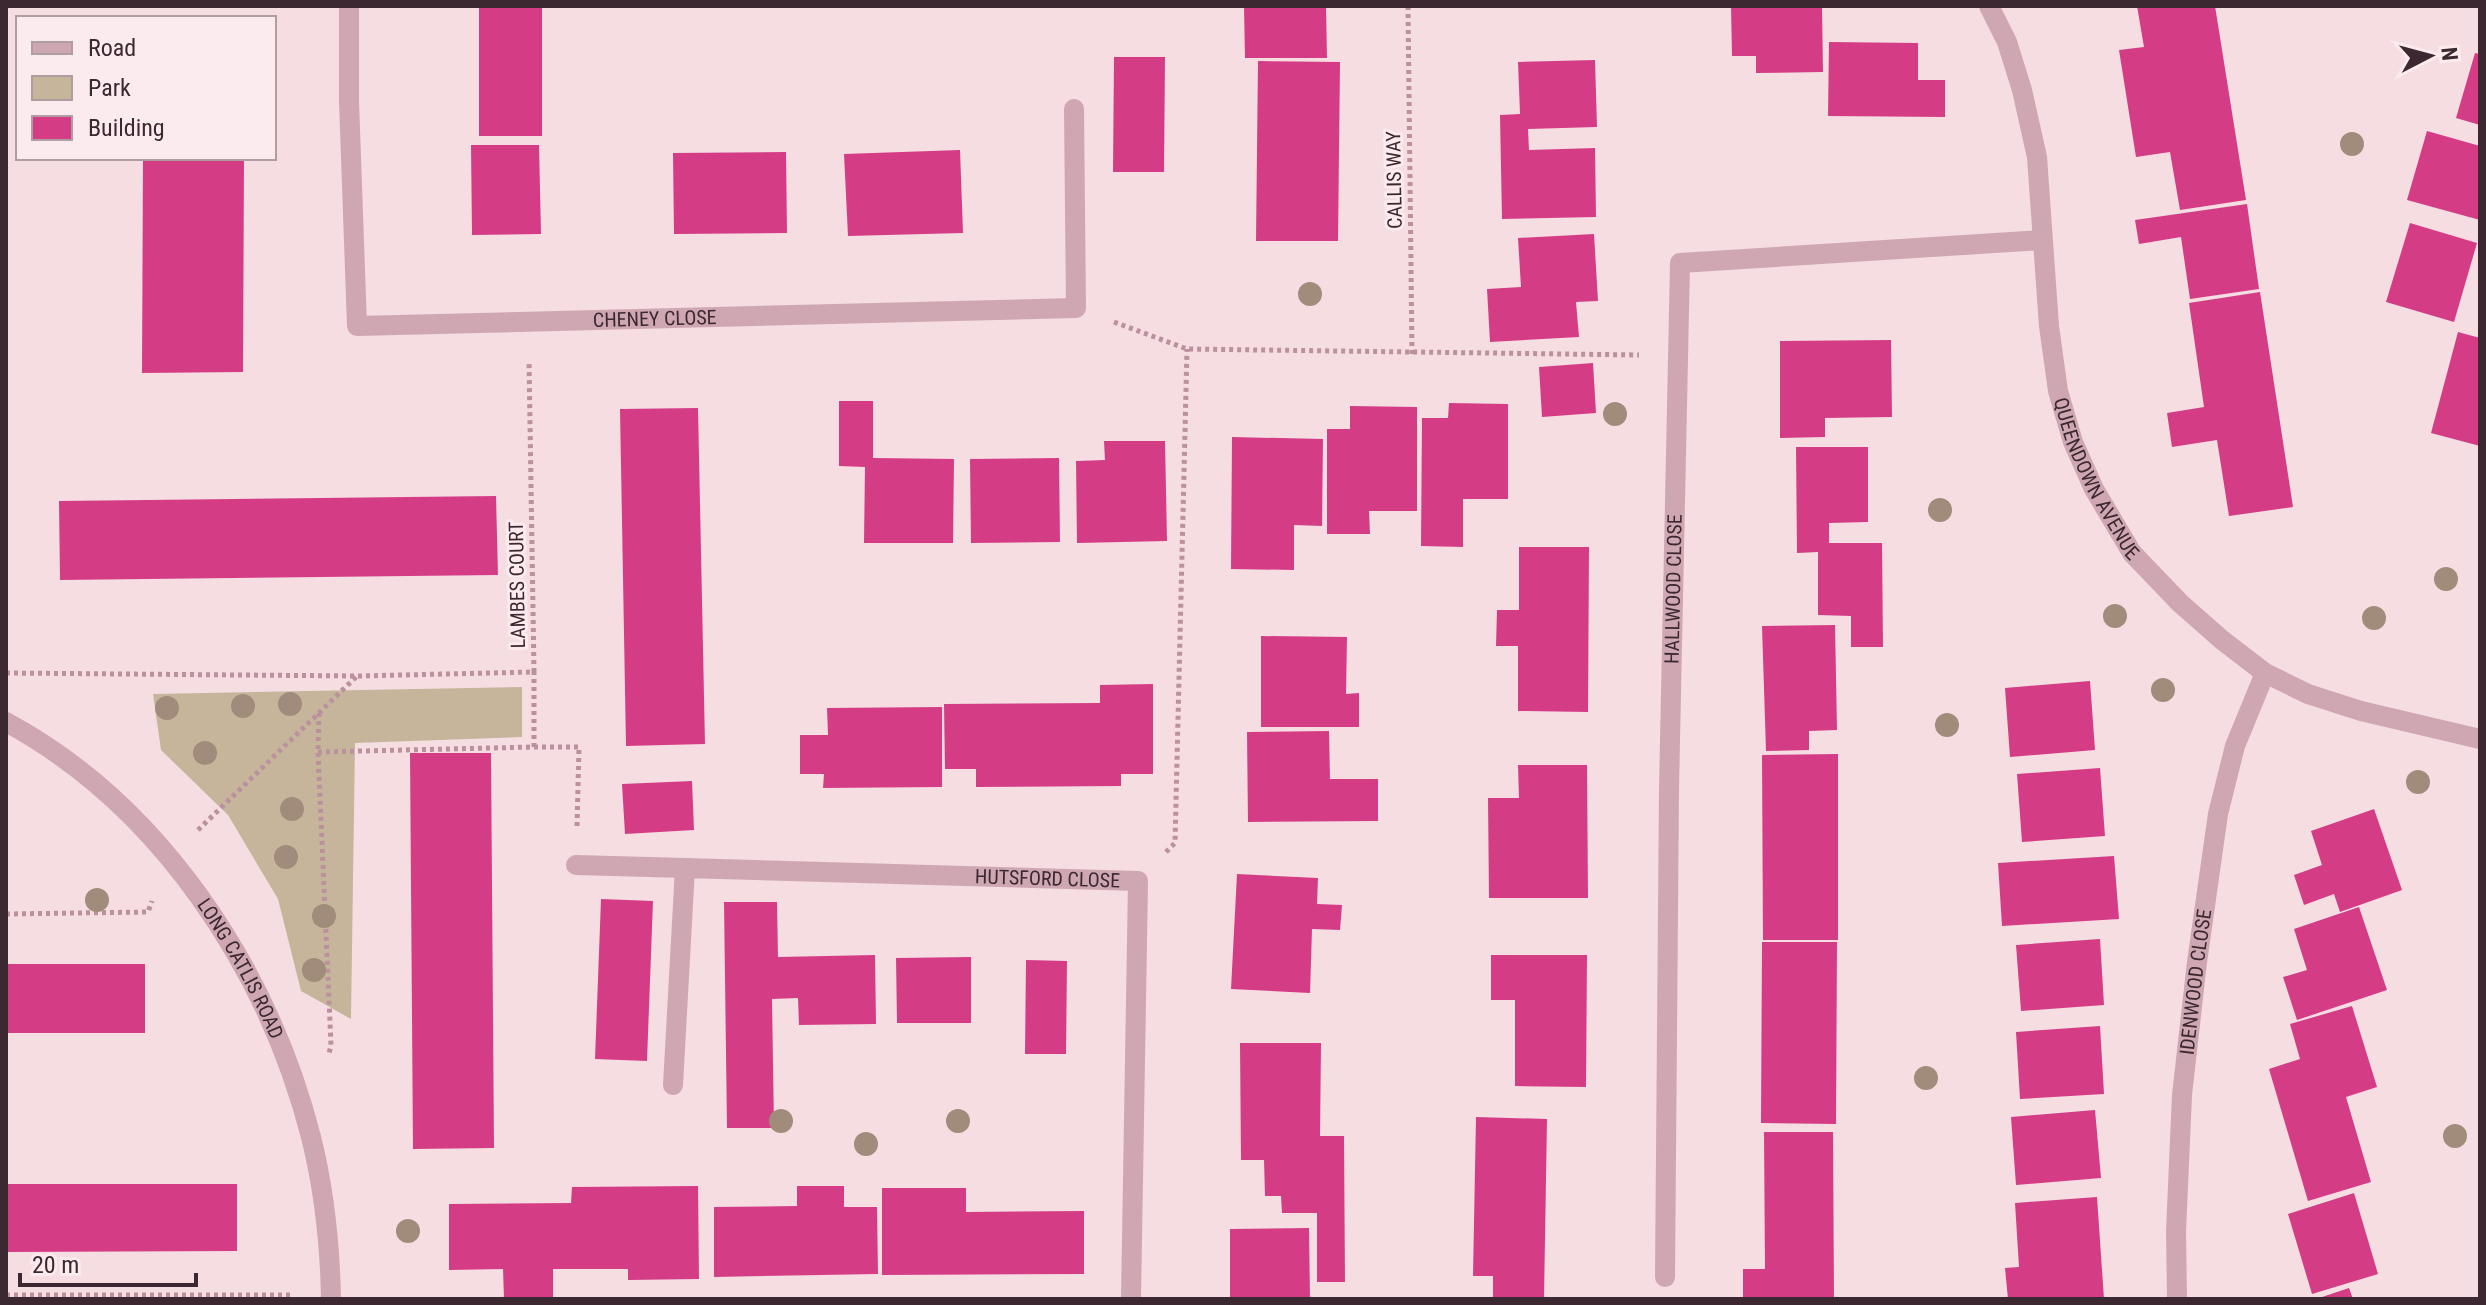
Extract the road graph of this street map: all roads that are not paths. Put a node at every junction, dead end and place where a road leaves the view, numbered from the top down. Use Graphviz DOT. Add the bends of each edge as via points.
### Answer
graph roads {
  1 [pos="349,6"];
  2 [pos="1989,6"];
  3 [pos="1074,109"];
  4 [pos="2042,240"];
  5 [pos="2265,673"];
  6 [pos="6,722"];
  7 [pos="2480,739"];
  8 [pos="576,865"];
  9 [pos="685,868"];
  10 [pos="673,1085"];
  11 [pos="1665,1277"];
  12 [pos="331,1297"];
  13 [pos="1131,1299"];
  14 [pos="2177,1299"];
  1 -- 3 [label="street, CHENEY CLOSE" via="357,326 1076,308"];
  2 -- 4 [label="street, QUEENDOWN AVENUE" via="2022,90 2037,157"];
  4 -- 5 [label="street, QUEENDOWN AVENUE" via="2058,391 2094,489 2132,553 2180,603"];
  4 -- 11 [label="street, HALLWOOD CLOSE" via="1680,263"];
  5 -- 7 [label="street, QUEENDOWN AVENUE" via="2361,711"];
  5 -- 14 [label="street, IDENWOOD CLOSE" via="2235,746 2199,947 2182,1095"];
  6 -- 12 [label="street, LONG CATLIS ROAD" via="83,772 170,857 249,979 296,1087 311,1137"];
  8 -- 9 [label="street, HUTSFORD CLOSE"];
  9 -- 10 [label="street"];
  9 -- 13 [label="street, HUTSFORD CLOSE" via="1138,881"];
}
